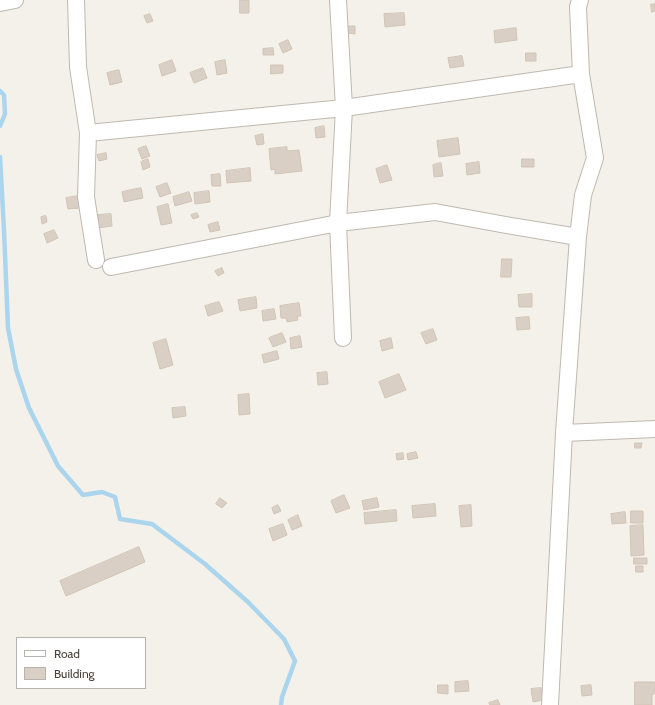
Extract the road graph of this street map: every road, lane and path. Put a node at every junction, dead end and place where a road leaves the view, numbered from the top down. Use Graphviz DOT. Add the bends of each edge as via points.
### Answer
graph roads {
  1 [pos="15,0"];
  2 [pos="76,0"];
  3 [pos="338,0"];
  4 [pos="580,0"];
  5 [pos="0,3"];
  6 [pos="581,74"];
  7 [pos="344,108"];
  8 [pos="88,133"];
  9 [pos="338,223"];
  10 [pos="578,237"];
  11 [pos="96,260"];
  12 [pos="111,267"];
  13 [pos="343,338"];
  14 [pos="655,429"];
  15 [pos="564,433"];
  16 [pos="550,705"];
  1 -- 5 [label="street"];
  2 -- 8 [label="street" via="78,67"];
  3 -- 7 [label="street"];
  4 -- 6 [label="street" via="578,7"];
  6 -- 7 [label="street"];
  6 -- 10 [label="street" via="595,158 583,196"];
  7 -- 8 [label="street"];
  7 -- 9 [label="street"];
  8 -- 11 [label="street" via="86,197"];
  9 -- 10 [label="street" via="436,212"];
  9 -- 12 [label="street"];
  9 -- 13 [label="street"];
  10 -- 15 [label="street"];
  14 -- 15 [label="street"];
  15 -- 16 [label="street"];
}
